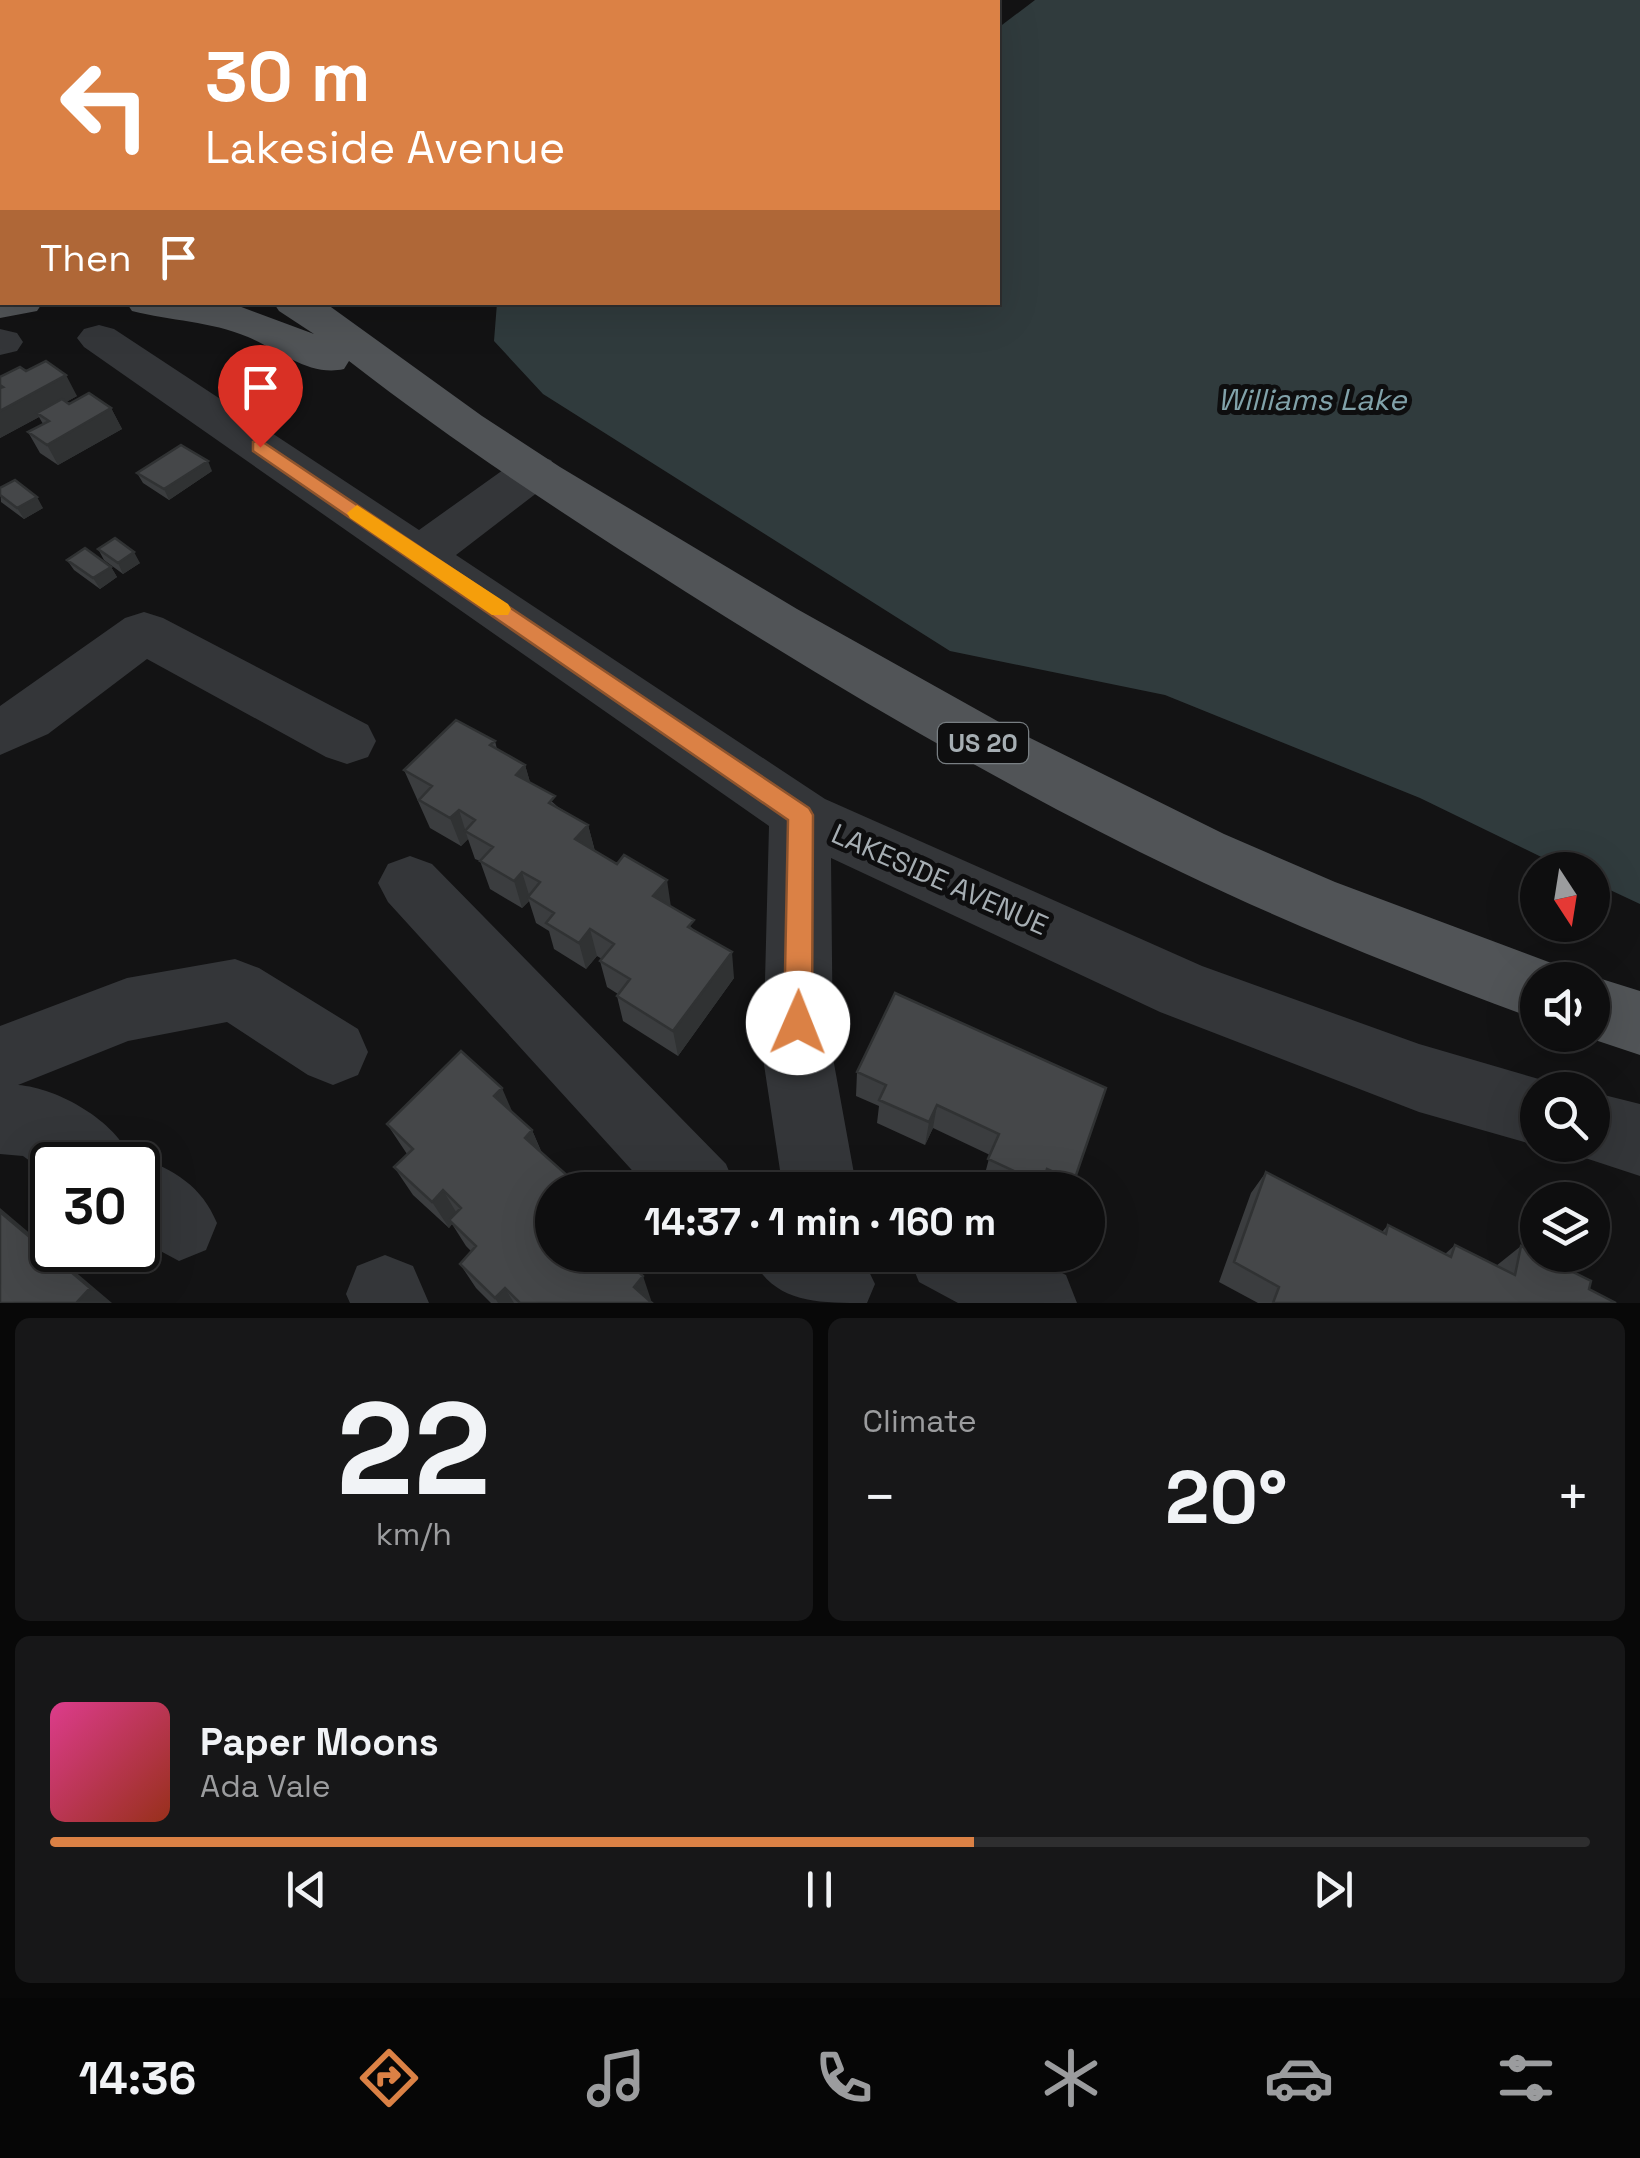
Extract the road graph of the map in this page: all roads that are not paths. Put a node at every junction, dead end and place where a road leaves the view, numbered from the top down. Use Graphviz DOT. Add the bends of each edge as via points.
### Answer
graph roads {
  1 [pos="173,305"];
  2 [pos="299,305"];
  3 [pos="99,338"];
  4 [pos="464,427"];
  5 [pos="534,471"];
  6 [pos="421,555"];
  7 [pos="0,732"];
  8 [pos="347,741"];
  9 [pos="800,815"];
  10 [pos="410,883"];
  11 [pos="1520,982"];
  12 [pos="1610,1014"];
  13 [pos="1640,1023"];
  14 [pos="333,1052"];
  15 [pos="0,1059"];
  16 [pos="1520,1106"];
  17 [pos="0,1120"];
  18 [pos="1610,1132"];
  19 [pos="1640,1140"];
  20 [pos="64,1142"];
  21 [pos="683,1172"];
  22 [pos="817,1172"];
  23 [pos="979,1272"];
  24 [pos="1038,1303"];
  1 -- 4 [label="main road, US 20" via="264,325"];
  2 -- 4 [label="main road, US 20" via="348,334"];
  3 -- 6 [label="street, LAKESIDE AVENUE"];
  4 -- 5 [label="main road, US 20"];
  5 -- 6 [label="street"];
  5 -- 11 [label="main road, US 20" via="834,661 1028,768 1247,874"];
  6 -- 9 [label="street, LAKESIDE AVENUE"];
  7 -- 8 [label="street" via="144,632"];
  9 -- 16 [label="street, LAKESIDE AVENUE" via="1184,990 1419,1078"];
  9 -- 22 [label="street" via="798,1058"];
  10 -- 21 [label="street"];
  12 -- 13 [label="main road"];
  14 -- 15 [label="street" via="235,990 128,1010"];
  17 -- 20 [label="street" via="36,1122"];
  18 -- 19 [label="street"];
  23 -- 24 [label="street"];
}
